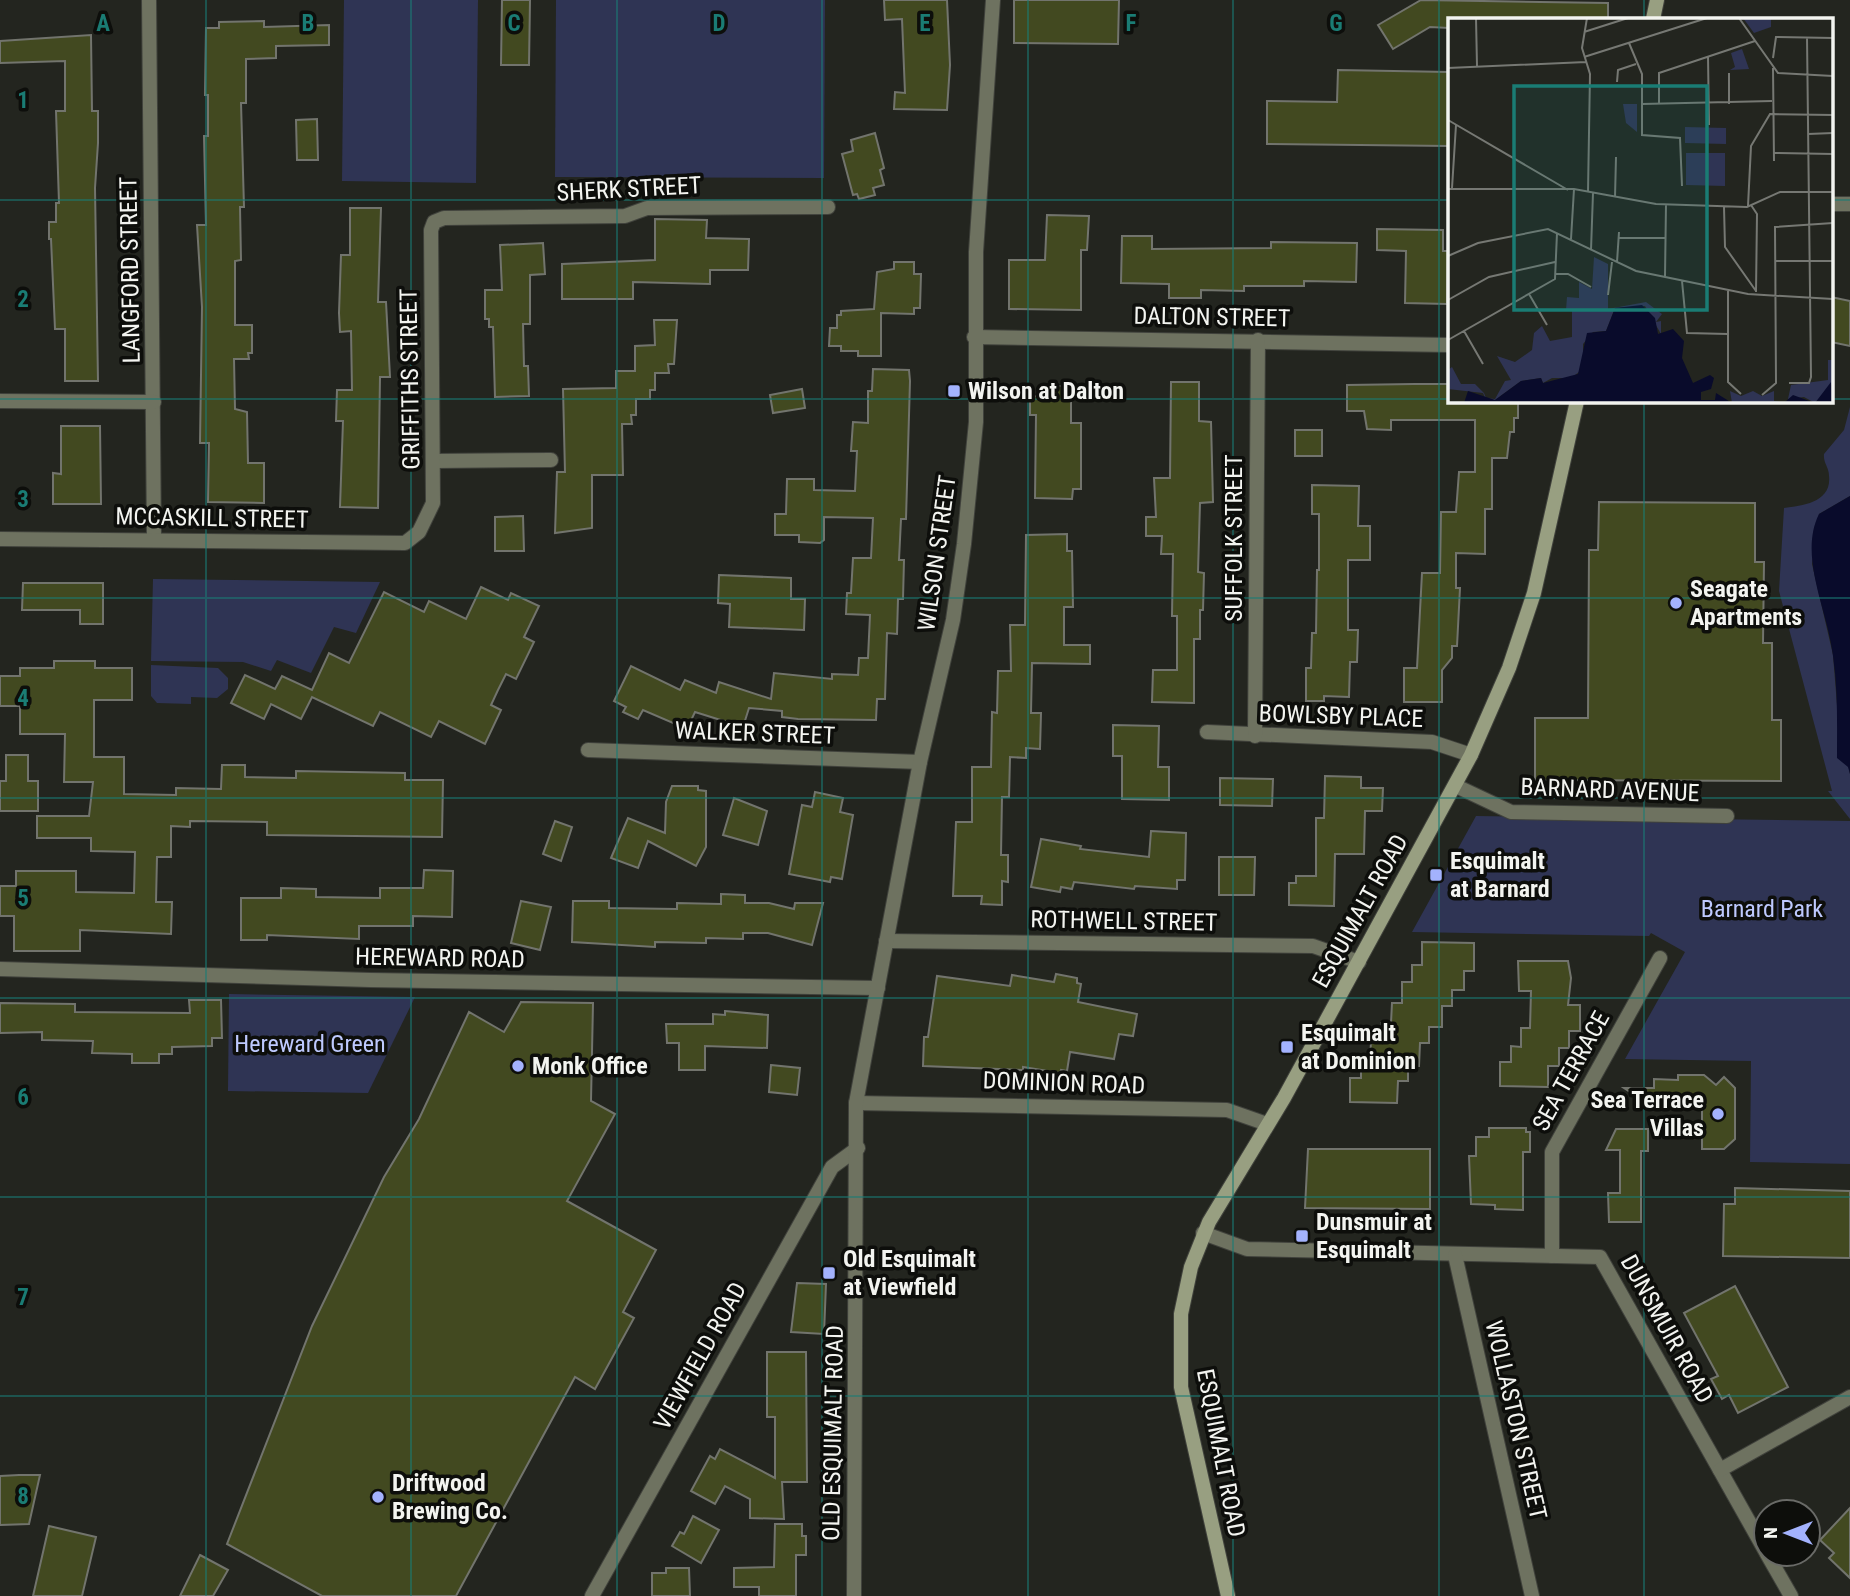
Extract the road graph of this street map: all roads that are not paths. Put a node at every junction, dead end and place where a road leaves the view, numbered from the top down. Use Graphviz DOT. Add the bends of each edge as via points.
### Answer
graph roads {
  1 [pos="149,0"];
  2 [pos="993,0"];
  3 [pos="1657,0"];
  4 [pos="1653,18"];
  5 [pos="1832,204"];
  6 [pos="1850,204"];
  7 [pos="828,207"];
  8 [pos="435,222"];
  9 [pos="974,337"];
  10 [pos="1258,340"];
  11 [pos="1448,345"];
  12 [pos="0,401"];
  13 [pos="154,402"];
  14 [pos="1577,402"];
  15 [pos="551,460"];
  16 [pos="433,461"];
  17 [pos="419,532"];
  18 [pos="0,539"];
  19 [pos="154,539"];
  20 [pos="1207,732"];
  21 [pos="1255,736"];
  22 [pos="588,750"];
  23 [pos="1471,755"];
  24 [pos="920,762"];
  25 [pos="1455,786"];
  26 [pos="1727,816"];
  27 [pos="886,941"];
  28 [pos="1660,958"];
  29 [pos="1359,962"];
  30 [pos="0,969"];
  31 [pos="878,988"];
  32 [pos="856,1103"];
  33 [pos="1267,1125"];
  34 [pos="858,1147"];
  35 [pos="1203,1233"];
  36 [pos="1455,1255"];
  37 [pos="1552,1256"];
  38 [pos="1850,1397"];
  39 [pos="1720,1470"];
  40 [pos="1752,1527"];
  41 [pos="1775,1568"];
  42 [pos="592,1596"];
  43 [pos="854,1596"];
  44 [pos="1228,1596"];
  45 [pos="1532,1596"];
  46 [pos="1791,1596"];
  1 -- 13 [label="street, LANGFORD STREET"];
  2 -- 9 [label="street, WILSON STREET"];
  3 -- 4 [label="main road"];
  5 -- 6 [label="street"];
  7 -- 8 [label="street, SHERK STREET" via="648,208 625,216 444,218"];
  8 -- 16 [label="street, GRIFFITHS STREET" via="431,230"];
  9 -- 10 [label="street, DALTON STREET"];
  9 -- 24 [label="street, WILSON STREET" via="976,422 964,544 953,620"];
  10 -- 11 [label="street, DALTON STREET"];
  10 -- 21 [label="street, SUFFOLK STREET"];
  12 -- 13 [label="street"];
  13 -- 19 [label="street, LANGFORD STREET"];
  14 -- 23 [label="main road, ESQUIMALT ROAD" via="1534,593 1509,668"];
  15 -- 16 [label="street"];
  16 -- 17 [label="street, GRIFFITHS STREET" via="433,503"];
  17 -- 19 [label="street, MCCASKILL STREET" via="405,543"];
  18 -- 19 [label="street, MCCASKILL STREET"];
  20 -- 21 [label="street, BOWLSBY PLACE"];
  21 -- 23 [label="street, BOWLSBY PLACE" via="1432,742"];
  22 -- 24 [label="street, WALKER STREET"];
  23 -- 25 [label="main road, ESQUIMALT ROAD"];
  24 -- 27 [label="street, WILSON STREET"];
  25 -- 26 [label="street, BARNARD AVENUE" via="1511,812"];
  25 -- 29 [label="main road, ESQUIMALT ROAD"];
  27 -- 29 [label="street, ROTHWELL STREET" via="1312,946"];
  27 -- 31 [label="street, WILSON STREET"];
  28 -- 37 [label="street, SEA TERRACE" via="1552,1152"];
  29 -- 33 [label="main road, ESQUIMALT ROAD"];
  30 -- 31 [label="street, HEREWARD ROAD"];
  31 -- 32 [label="street, WILSON STREET"];
  32 -- 33 [label="street, DOMINION ROAD" via="1227,1110"];
  32 -- 34 [label="street, OLD ESQUIMALT ROAD"];
  33 -- 35 [label="main road, ESQUIMALT ROAD"];
  34 -- 42 [label="street, VIEWFIELD ROAD" via="832,1167"];
  34 -- 43 [label="street, OLD ESQUIMALT ROAD"];
  35 -- 36 [label="street, DUNSMUIR ROAD" via="1248,1250"];
  35 -- 44 [label="main road, ESQUIMALT ROAD" via="1185,1290 1179,1363"];
  36 -- 37 [label="street, DUNSMUIR ROAD"];
  36 -- 45 [label="street, WOLLASTON STREET"];
  37 -- 39 [label="street, DUNSMUIR ROAD" via="1600,1257"];
  38 -- 39 [label="street"];
  39 -- 40 [label="street, DUNSMUIR ROAD"];
  41 -- 46 [label="street, DUNSMUIR ROAD"];
}
